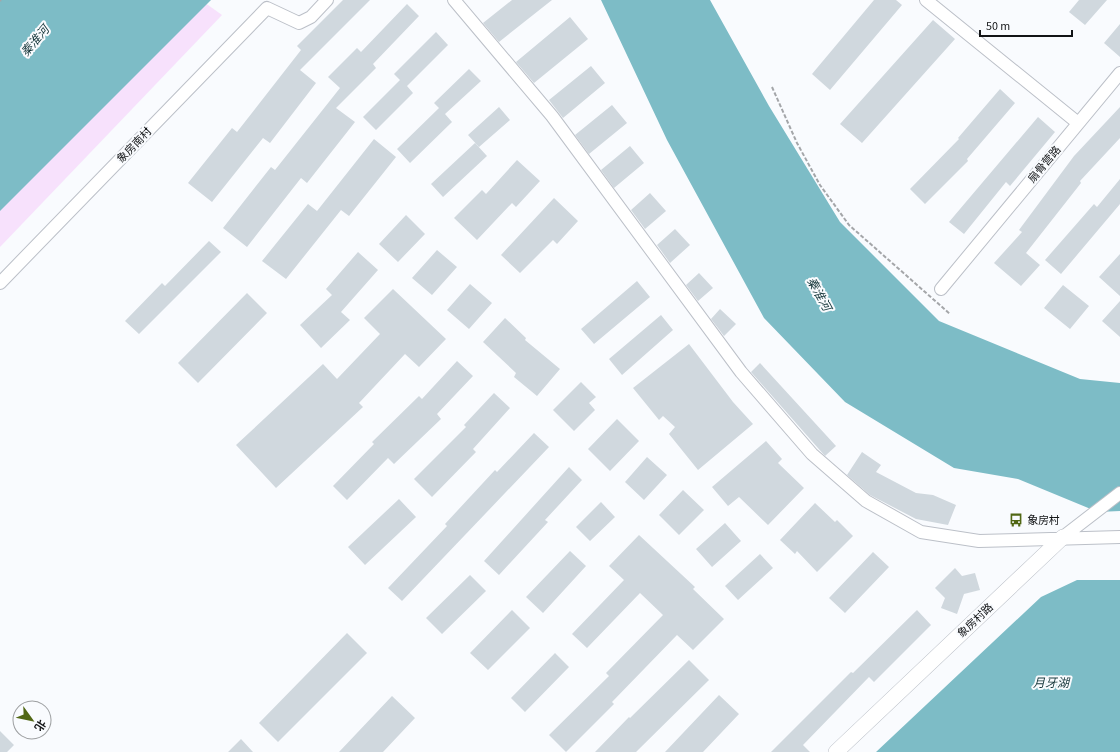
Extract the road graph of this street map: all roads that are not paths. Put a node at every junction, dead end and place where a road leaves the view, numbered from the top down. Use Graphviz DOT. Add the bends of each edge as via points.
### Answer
graph roads {
  1 [pos="327,0"];
  2 [pos="454,0"];
  3 [pos="926,0"];
  4 [pos="1120,73"];
  5 [pos="1078,124"];
  6 [pos="0,283"];
  7 [pos="941,289"];
  8 [pos="1120,493"];
  9 [pos="1063,537"];
  10 [pos="1120,537"];
  11 [pos="836,752"];
  1 -- 6 [label="street, 象房南村" via="311,17 299,23 267,8"];
  2 -- 9 [label="street" via="552,116 741,372 812,454 866,501 921,532 980,541"];
  3 -- 5 [label="street"];
  4 -- 5 [label="street, 扇骨营路"];
  5 -- 7 [label="street, 扇骨营路"];
  8 -- 9 [label="street, 象房村路"];
  9 -- 10 [label="street"];
  9 -- 11 [label="street, 象房村路"];
}
